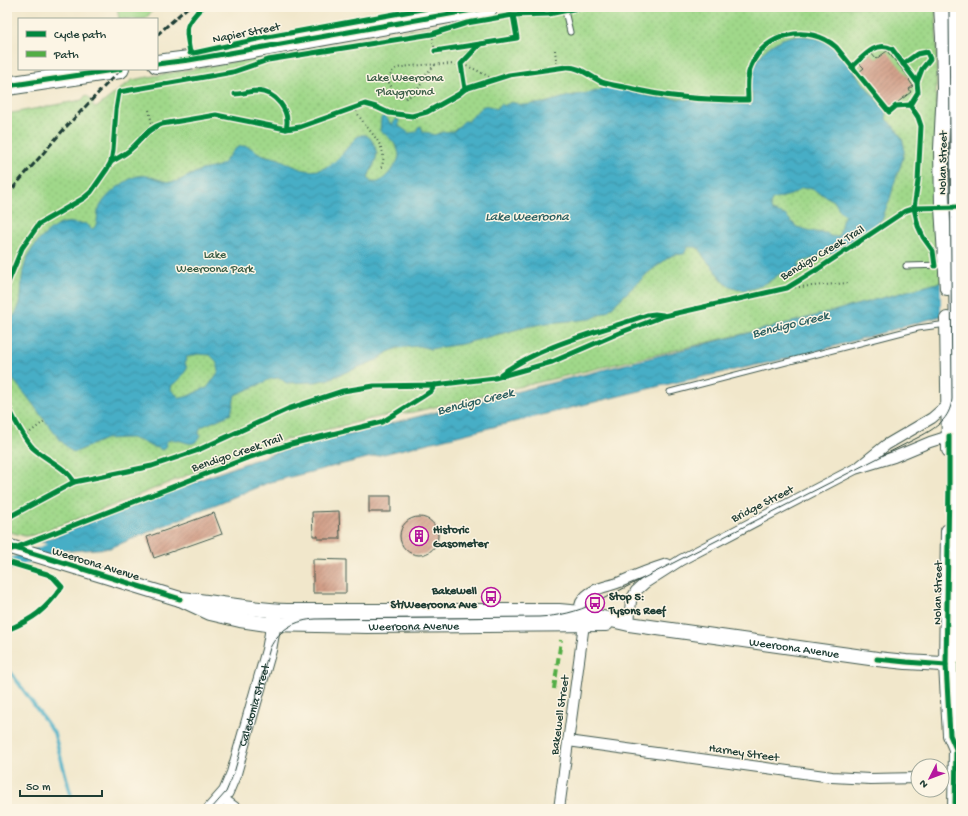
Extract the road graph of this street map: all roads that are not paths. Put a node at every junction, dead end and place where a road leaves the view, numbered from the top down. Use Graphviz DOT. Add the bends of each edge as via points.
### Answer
graph roads {
  1 [pos="433,7"];
  2 [pos="489,7"];
  3 [pos="564,7"];
  4 [pos="941,7"];
  5 [pos="955,7"];
  6 [pos="570,32"];
  7 [pos="165,61"];
  8 [pos="112,70"];
  9 [pos="7,86"];
  10 [pos="7,95"];
  11 [pos="951,265"];
  12 [pos="906,266"];
  13 [pos="954,320"];
  14 [pos="670,392"];
  15 [pos="948,404"];
  16 [pos="957,432"];
  17 [pos="960,454"];
  18 [pos="855,469"];
  19 [pos="7,546"];
  20 [pos="955,550"];
  21 [pos="681,560"];
  22 [pos="180,599"];
  23 [pos="276,610"];
  24 [pos="582,619"];
  25 [pos="629,624"];
  26 [pos="274,625"];
  27 [pos="946,664"];
  28 [pos="960,664"];
  29 [pos="568,742"];
  30 [pos="956,749"];
  31 [pos="910,778"];
  32 [pos="953,783"];
  33 [pos="222,798"];
  34 [pos="211,809"];
  35 [pos="237,809"];
  36 [pos="559,809"];
  37 [pos="955,809"];
  1 -- 7 [label="highway, Napier Street" via="262,38"];
  2 -- 7 [label="highway, Napier Street"];
  3 -- 6 [label="lane"];
  4 -- 11 [label="street, Nolan Street" via="944,88 942,207"];
  5 -- 11 [label="street, Nolan Street" via="957,163"];
  8 -- 9 [label="highway"];
  8 -- 10 [label="highway"];
  11 -- 12 [label="lane"];
  11 -- 13 [label="street, Nolan Street"];
  13 -- 14 [label="lane"];
  13 -- 15 [label="street, Nolan Street"];
  13 -- 16 [label="street, Nolan Street"];
  15 -- 16 [label="street, Nolan Street"];
  15 -- 18 [label="street, Bridge Street" via="929,420 890,442"];
  16 -- 17 [label="street, Nolan Street"];
  16 -- 18 [label="street, Bridge Street" via="894,457"];
  16 -- 20 [label="street, Nolan Street" via="949,484"];
  17 -- 20 [label="street, Nolan Street"];
  18 -- 21 [label="street, Bridge Street"];
  19 -- 22 [label="street, Weeroona Avenue"];
  20 -- 27 [label="street, Nolan Street"];
  20 -- 28 [label="street, Nolan Street" via="960,610"];
  21 -- 24 [label="street, Bridge Street" via="641,572 591,592 580,604"];
  21 -- 25 [label="street, Bridge Street" via="638,588 632,600"];
  22 -- 23 [label="street, Weeroona Avenue"];
  22 -- 26 [label="street, Weeroona Avenue" via="210,613"];
  23 -- 24 [label="street, Weeroona Avenue" via="546,610"];
  23 -- 26 [label="street, Caledonia Street"];
  24 -- 25 [label="street, Weeroona Avenue"];
  24 -- 26 [label="street, Weeroona Avenue"];
  24 -- 29 [label="street, Bakewell Street"];
  25 -- 27 [label="street, Weeroona Avenue" via="877,659"];
  26 -- 33 [label="street, Caledonia Street" via="234,773"];
  27 -- 28 [label="street, Weeroona Avenue"];
  27 -- 30 [label="street, Nolan Street" via="950,735"];
  28 -- 30 [label="street, Nolan Street" via="960,733"];
  29 -- 31 [label="street, Harney Street" via="832,777"];
  29 -- 36 [label="street, Bakewell Street"];
  30 -- 32 [label="street, Nolan Street"];
  32 -- 37 [label="street, Nolan Street"];
  33 -- 34 [label="street, Caledonia Street"];
  33 -- 35 [label="street"];
}
